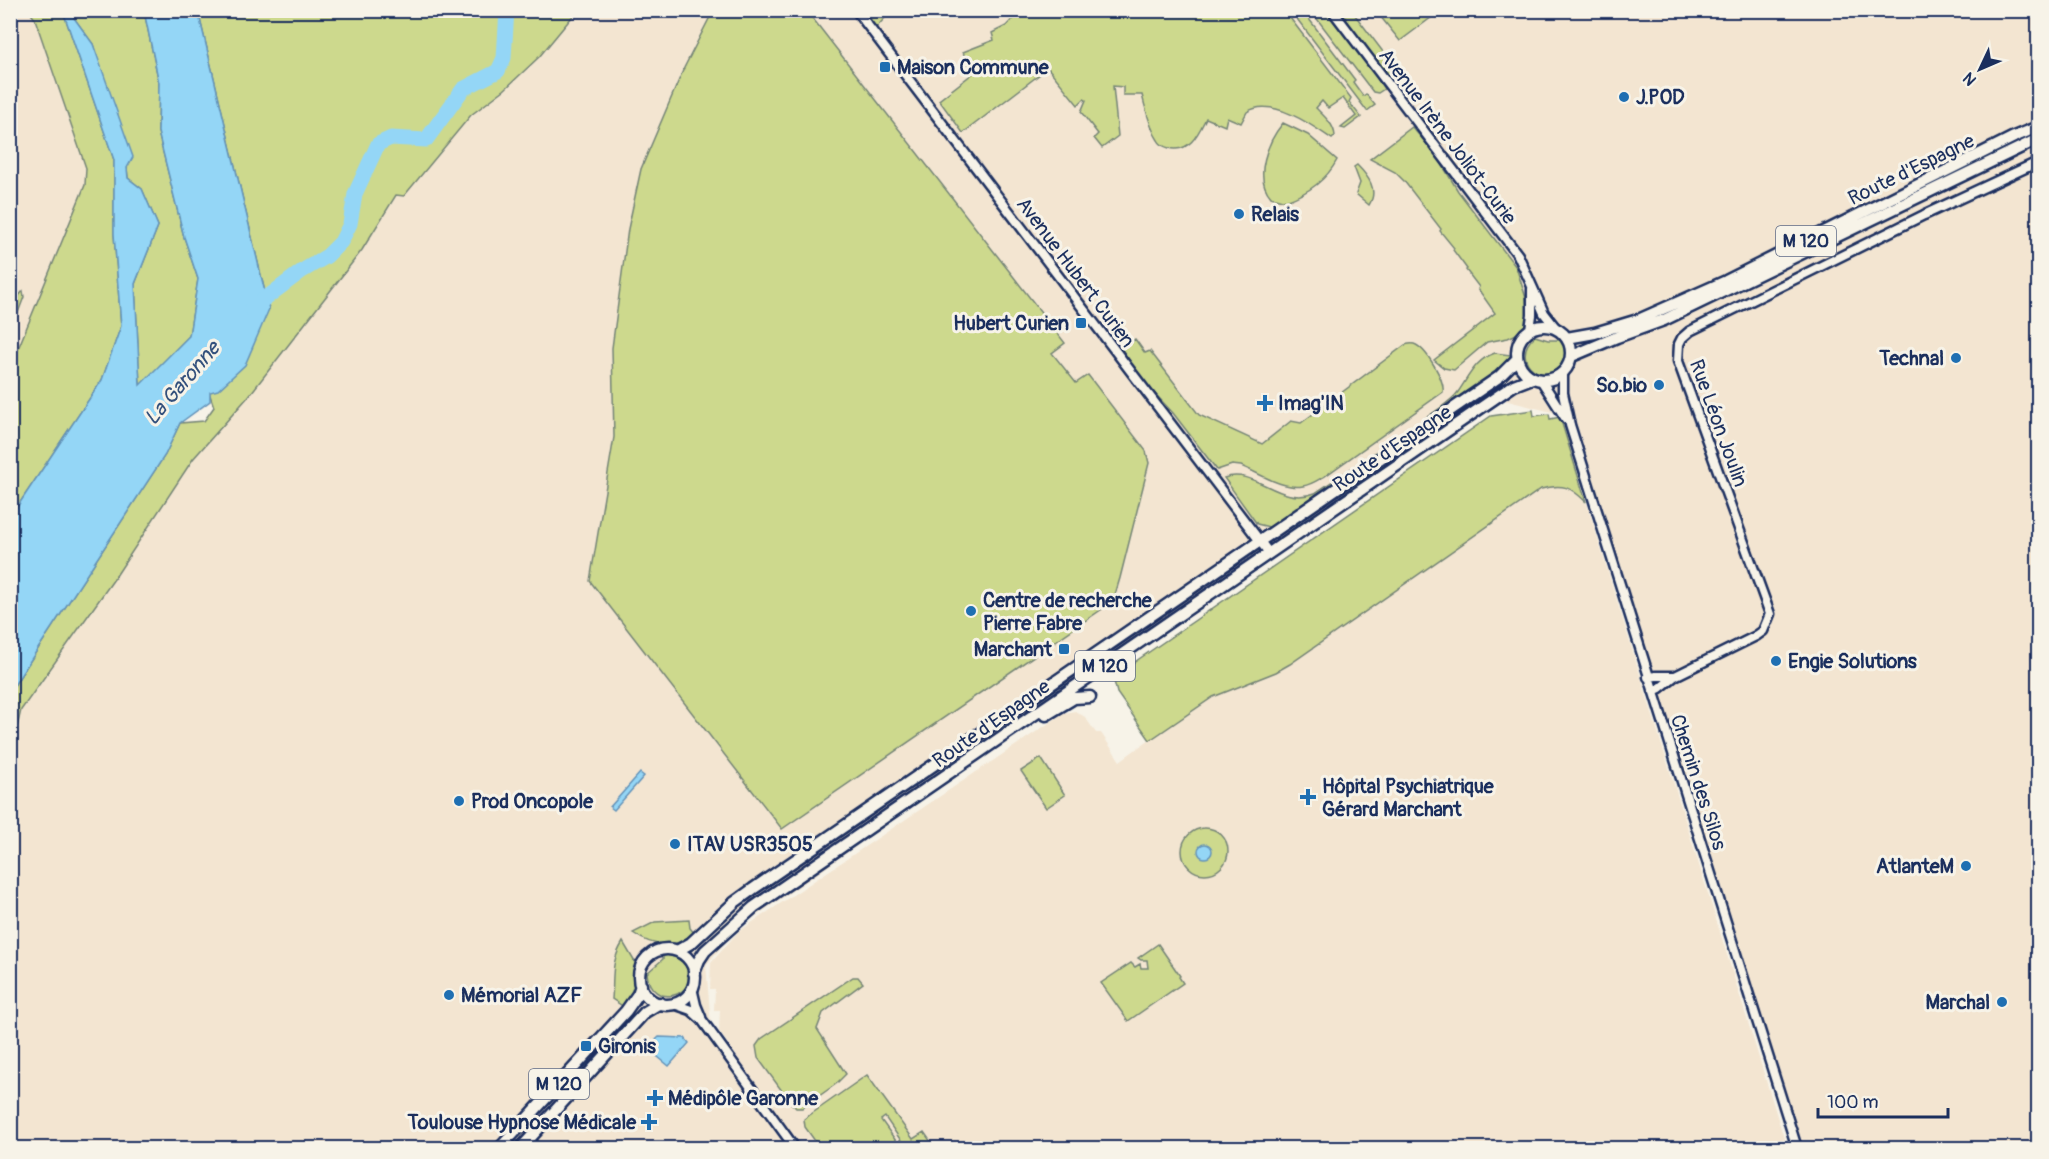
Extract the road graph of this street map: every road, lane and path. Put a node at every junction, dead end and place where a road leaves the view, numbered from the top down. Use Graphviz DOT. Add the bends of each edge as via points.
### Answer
graph roads {
  1 [pos="856,10"];
  2 [pos="1332,10"];
  3 [pos="2038,127"];
  4 [pos="2038,139"];
  5 [pos="2038,162"];
  6 [pos="1532,286"];
  7 [pos="1555,327"];
  8 [pos="1530,330"];
  9 [pos="1567,338"];
  10 [pos="1572,356"];
  11 [pos="1517,359"];
  12 [pos="1563,374"];
  13 [pos="1537,379"];
  14 [pos="1569,425"];
  15 [pos="1260,541"];
  16 [pos="1269,553"];
  17 [pos="1676,676"];
  18 [pos="1648,677"];
  19 [pos="1653,691"];
  20 [pos="1090,697"];
  21 [pos="1006,735"];
  22 [pos="676,951"];
  23 [pos="694,972"];
  24 [pos="641,985"];
  25 [pos="692,988"];
  26 [pos="660,1004"];
  27 [pos="674,1004"];
  28 [pos="702,1020"];
  29 [pos="500,1149"];
  30 [pos="521,1149"];
  31 [pos="795,1149"];
  32 [pos="1797,1149"];
  1 -- 15 [label="street, Avenue Hubert Curien"];
  2 -- 6 [label="street, Avenue Irène Joliot-Curie" via="1518,255"];
  3 -- 9 [label="main road, Route d'Espagne / M 120" via="1726,281 1638,320"];
  4 -- 10 [label="main road, Route d'Espagne / M 120" via="1664,320"];
  5 -- 17 [label="street, Rue Léon Joulin" via="1682,338 1678,361 1770,615 1763,631 1756,636"];
  6 -- 7 [label="street, Avenue Irène Joliot-Curie"];
  6 -- 8 [label="street, Avenue Irène Joliot-Curie"];
  7 -- 8 [label="main road" via="1538,326"];
  7 -- 9 [label="main road"];
  8 -- 11 [label="main road" via="1521,338"];
  9 -- 10 [label="main road"];
  10 -- 12 [label="main road"];
  11 -- 13 [label="main road"];
  11 -- 15 [label="main road, Route d'Espagne / M 120" via="1499,377"];
  12 -- 13 [label="main road"];
  12 -- 14 [label="street, Chemin des Silos"];
  13 -- 14 [label="street, Chemin des Silos"];
  13 -- 16 [label="main road, Route d'Espagne / M 120" via="1514,385"];
  14 -- 18 [label="street, Chemin des Silos"];
  15 -- 16 [label="street, Avenue Hubert Curien"];
  15 -- 22 [label="main road, Route d'Espagne / M 120" via="753,889 691,943"];
  16 -- 21 [label="main road, Route d'Espagne / M 120"];
  17 -- 18 [label="street, Rue Léon Joulin"];
  17 -- 19 [label="street, Rue Léon Joulin"];
  18 -- 19 [label="street, Chemin des Silos"];
  19 -- 32 [label="street, Chemin des Silos"];
  20 -- 21 [label="main road" via="1074,698"];
  21 -- 23 [label="main road, Route d'Espagne / M 120" via="754,907 705,951"];
  22 -- 23 [label="main road" via="690,962"];
  22 -- 24 [label="main road" via="667,949 650,955 640,969"];
  23 -- 25 [label="main road"];
  24 -- 26 [label="main road" via="648,997"];
  24 -- 29 [label="main road, M 120" via="626,1011"];
  25 -- 27 [label="main road"];
  25 -- 28 [label="street"];
  26 -- 27 [label="main road"];
  26 -- 30 [label="main road, M 120" via="645,1012"];
  27 -- 28 [label="street" via="691,1010"];
  28 -- 31 [label="street"];
}
